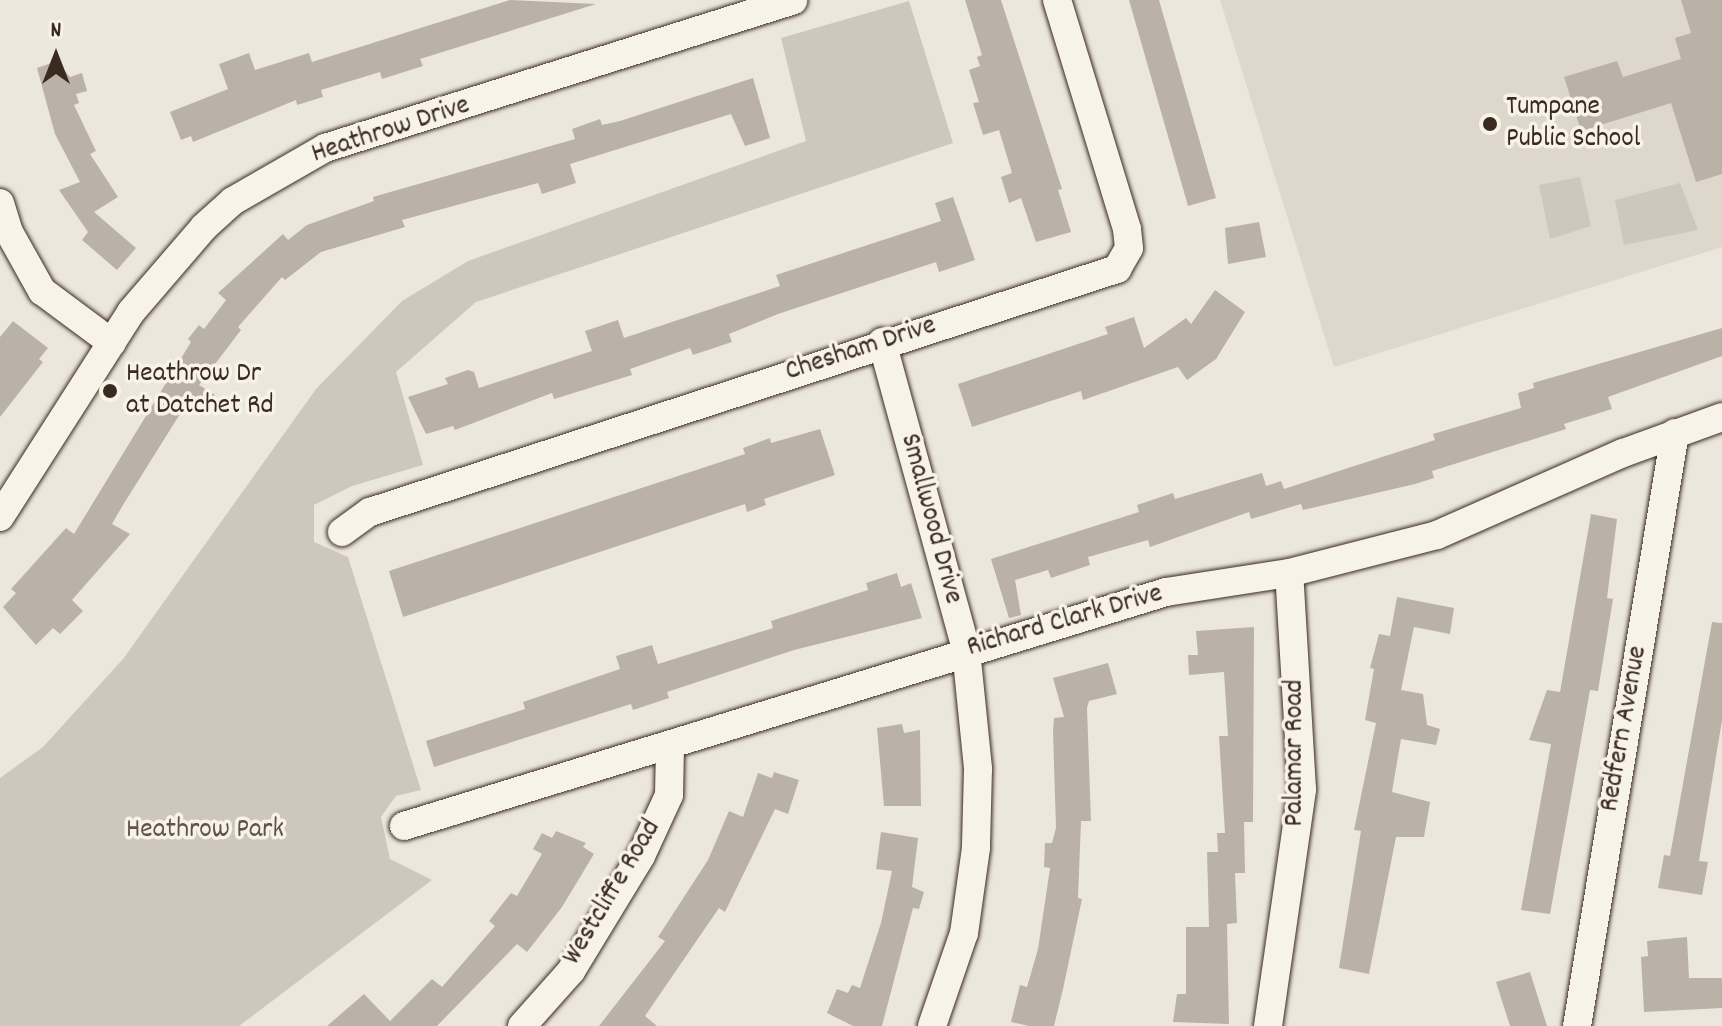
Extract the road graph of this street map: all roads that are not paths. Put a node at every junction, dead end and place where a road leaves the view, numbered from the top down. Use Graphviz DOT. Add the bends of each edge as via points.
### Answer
graph roads {
  1 [pos="793,0"];
  2 [pos="1057,0"];
  3 [pos="0,203"];
  4 [pos="882,342"];
  5 [pos="112,343"];
  6 [pos="1722,417"];
  7 [pos="1675,433"];
  8 [pos="0,517"];
  9 [pos="342,532"];
  10 [pos="1289,573"];
  11 [pos="966,650"];
  12 [pos="670,747"];
  13 [pos="404,826"];
  14 [pos="522,1026"];
  15 [pos="932,1026"];
  16 [pos="1268,1026"];
  17 [pos="1577,1026"];
  1 -- 5 [label="street, Heathrow Drive" via="325,148 233,201 204,227 131,312"];
  2 -- 4 [label="street, Chesham Drive" via="1129,248 1117,269 1100,277"];
  3 -- 5 [label="street" via="15,244 42,291"];
  4 -- 9 [label="street, Chesham Drive" via="370,512"];
  4 -- 11 [label="street, Smallwood Drive"];
  5 -- 8 [label="street, Heathrow Drive"];
  6 -- 7 [label="street, Richard Clark Drive"];
  7 -- 10 [label="street, Richard Clark Drive" via="1437,535"];
  7 -- 17 [label="street, Redfern Avenue"];
  10 -- 11 [label="street, Richard Clark Drive" via="1166,592"];
  10 -- 16 [label="street, Palamar Road" via="1302,789"];
  11 -- 12 [label="street, Richard Clark Drive"];
  11 -- 15 [label="street, Smallwood Drive" via="978,769 976,848 964,933"];
  12 -- 13 [label="street, Richard Clark Drive"];
  12 -- 14 [label="street, Westcliffe Road" via="669,795 641,856 571,971"];
}
